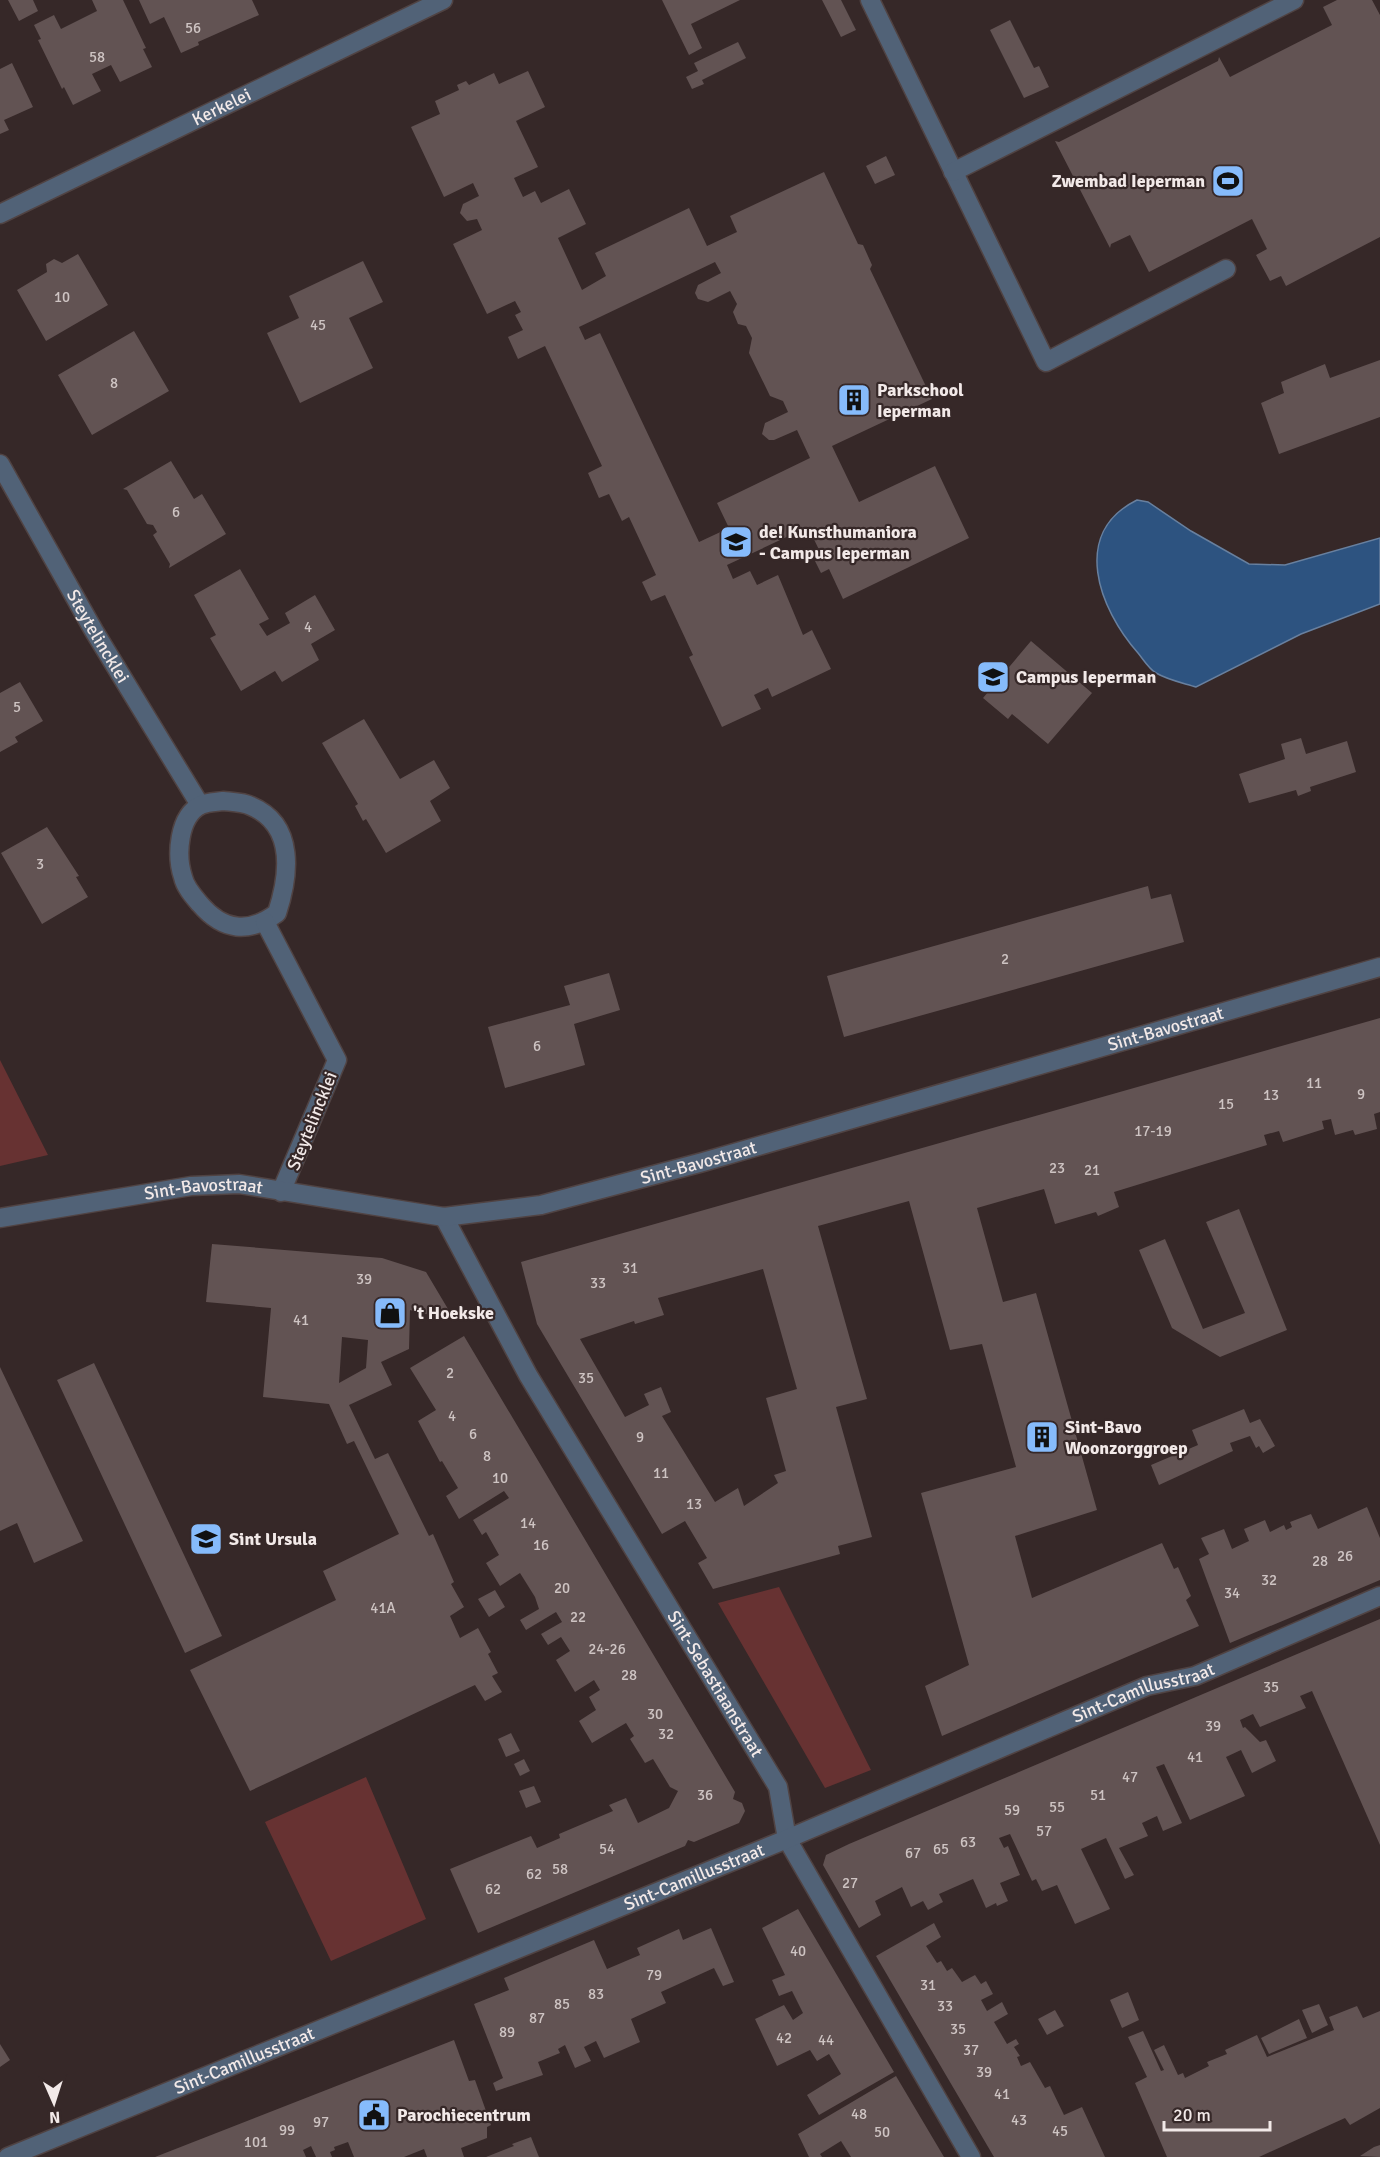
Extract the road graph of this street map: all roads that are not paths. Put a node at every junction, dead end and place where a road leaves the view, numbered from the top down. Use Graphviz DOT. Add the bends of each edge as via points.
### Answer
graph roads {
  1 [pos="443,0"];
  2 [pos="870,0"];
  3 [pos="1294,0"];
  4 [pos="953,172"];
  5 [pos="0,214"];
  6 [pos="1226,269"];
  7 [pos="0,464"];
  8 [pos="201,805"];
  9 [pos="265,922"];
  10 [pos="1380,967"];
  11 [pos="281,1192"];
  12 [pos="444,1217"];
  13 [pos="0,1218"];
  14 [pos="1380,1596"];
  15 [pos="787,1839"];
  16 [pos="8,2157"];
  17 [pos="971,2157"];
  1 -- 5 [label="street, Kerkelei"];
  2 -- 4 [label="street"];
  3 -- 4 [label="street"];
  4 -- 6 [label="street" via="1046,362"];
  7 -- 8 [label="street, Steytelincklei" via="94,631"];
  8 -- 9 [label="street" via="183,827 183,877 208,913 221,922 246,929"];
  8 -- 9 [label="street" via="224,801 251,805 278,829 287,849 286,874 277,913"];
  9 -- 11 [label="street, Steytelincklei" via="337,1060"];
  10 -- 12 [label="street, Sint-Bavostraat" via="703,1162 542,1205"];
  11 -- 12 [label="street, Sint-Bavostraat"];
  11 -- 13 [label="street, Sint-Bavostraat" via="239,1184 191,1186"];
  12 -- 15 [label="street, Sint-Sebastiaanstraat" via="528,1375 778,1787"];
  14 -- 15 [label="street, Sint-Camillusstraat" via="1195,1676 1147,1686"];
  15 -- 16 [label="street, Sint-Camillusstraat"];
  15 -- 17 [label="street, Sint-Sebastiaanstraat"];
}
